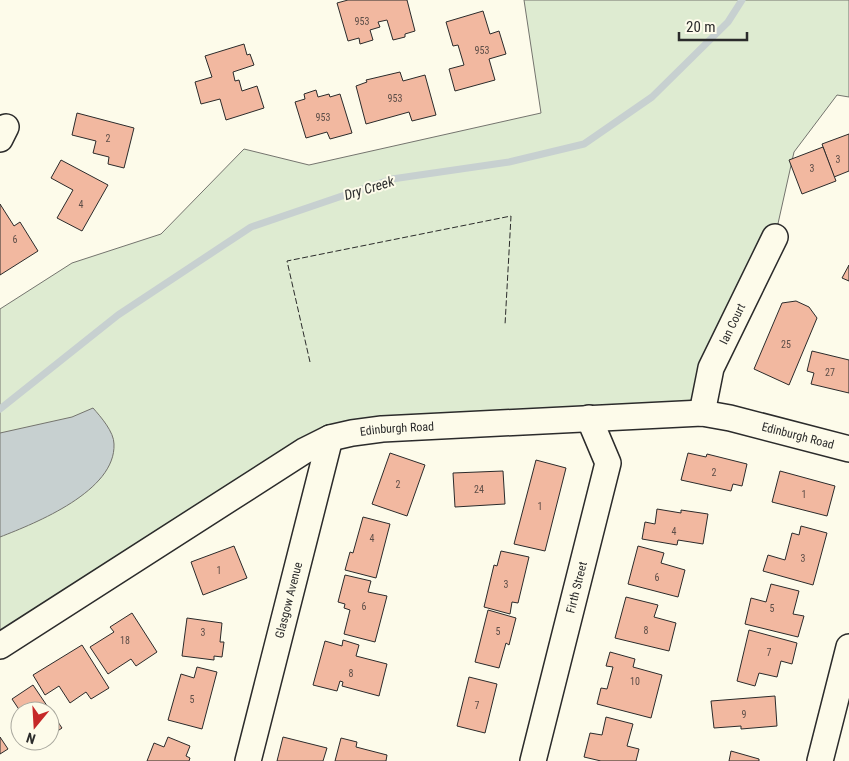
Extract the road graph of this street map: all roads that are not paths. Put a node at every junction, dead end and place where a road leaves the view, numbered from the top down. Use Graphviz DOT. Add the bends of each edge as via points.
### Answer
graph roads {
  1 [pos="775,237"];
  2 [pos="702,413"];
  3 [pos="588,418"];
  4 [pos="330,438"];
  5 [pos="849,449"];
  6 [pos="0,646"];
  7 [pos="849,647"];
  8 [pos="248,761"];
  9 [pos="532,761"];
  10 [pos="820,761"];
  1 -- 2 [label="street, Ian Court" via="712,368"];
  2 -- 3 [label="street, Edinburgh Road"];
  2 -- 5 [label="street, Edinburgh Road"];
  3 -- 4 [label="street, Edinburgh Road" via="382,429"];
  3 -- 9 [label="street, Firth Street" via="608,463"];
  4 -- 6 [label="street, Edinburgh Road" via="304,451"];
  4 -- 8 [label="street, Glasgow Avenue"];
  7 -- 10 [label="street"];
}
